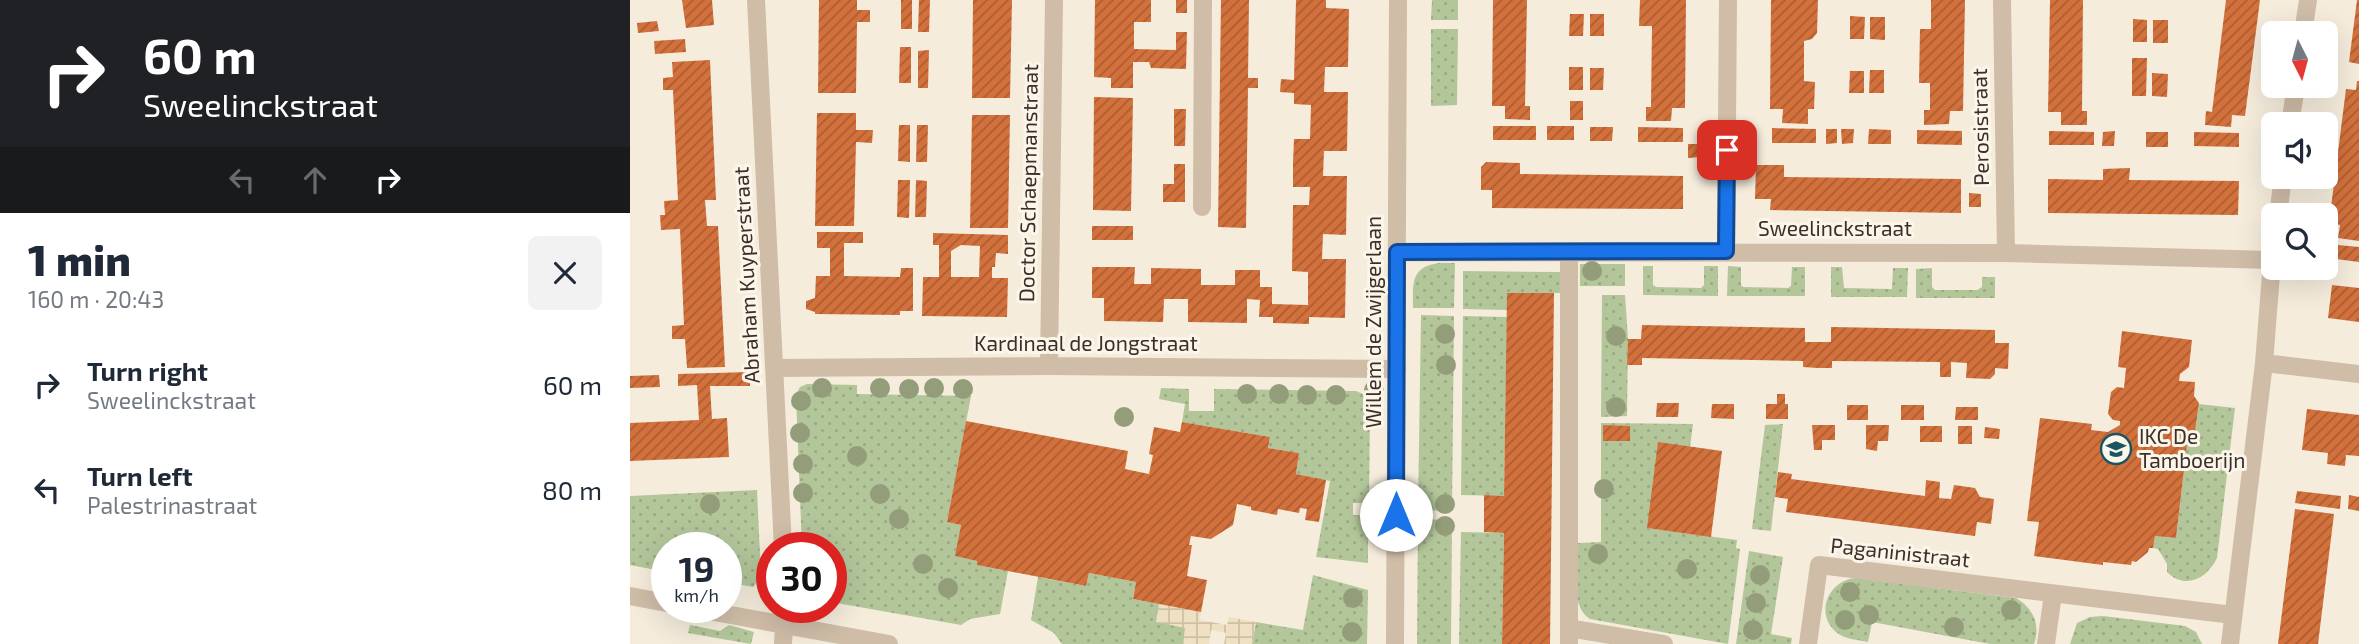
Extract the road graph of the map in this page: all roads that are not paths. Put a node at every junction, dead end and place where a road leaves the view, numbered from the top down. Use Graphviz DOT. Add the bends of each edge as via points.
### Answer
graph roads {
  1 [pos="756,0"];
  2 [pos="1054,0"];
  3 [pos="1203,0"];
  4 [pos="1398,0"];
  5 [pos="1728,0"];
  6 [pos="2002,0"];
  7 [pos="2308,0"];
  8 [pos="2305,21"];
  9 [pos="1202,207"];
  10 [pos="1569,251"];
  11 [pos="1726,251"];
  12 [pos="1397,252"];
  13 [pos="2006,253"];
  14 [pos="2261,254"];
  15 [pos="2270,280"];
  16 [pos="2264,363"];
  17 [pos="1049,366"];
  18 [pos="774,368"];
  19 [pos="1397,369"];
  20 [pos="2359,374"];
  21 [pos="782,532"];
  22 [pos="2053,594"];
  23 [pos="630,596"];
  24 [pos="651,600"];
  25 [pos="2233,615"];
  26 [pos="742,623"];
  27 [pos="784,635"];
  28 [pos="1569,636"];
  29 [pos="889,644"];
  30 [pos="1395,644"];
  31 [pos="1664,644"];
  32 [pos="1808,644"];
  33 [pos="2046,644"];
  34 [pos="2230,644"];
  1 -- 18 [label="street, Abraham Kuyperstraat"];
  2 -- 17 [label="street, Doctor Schaepmanstraat"];
  3 -- 9 [label="street"];
  4 -- 12 [label="street, Willem de Zwijgerlaan"];
  5 -- 11 [label="street"];
  6 -- 13 [label="street, Perosistraat"];
  7 -- 8 [label="street"];
  10 -- 11 [label="street, Sweelinckstraat"];
  10 -- 12 [label="street, Sweelinckstraat"];
  10 -- 28 [label="street"];
  11 -- 13 [label="street, Sweelinckstraat"];
  12 -- 19 [label="street, Willem de Zwijgerlaan"];
  13 -- 14 [label="street, Sweelinckstraat"];
  15 -- 16 [label="street"];
  16 -- 20 [label="street"];
  16 -- 25 [label="street"];
  17 -- 18 [label="street, Kardinaal de Jongstraat"];
  17 -- 19 [label="street, Kardinaal de Jongstraat"];
  18 -- 21 [label="street, Abraham Kuyperstraat"];
  19 -- 30 [label="street, Willem de Zwijgerlaan"];
  22 -- 25 [label="street, Paganinistraat"];
  22 -- 32 [label="street, Paganinistraat" via="1819,565"];
  22 -- 33 [label="street"];
  23 -- 24 [label="street"];
  25 -- 34 [label="street"];
  26 -- 27 [label="street"];
  27 -- 29 [label="street"];
  28 -- 31 [label="street"];
}
